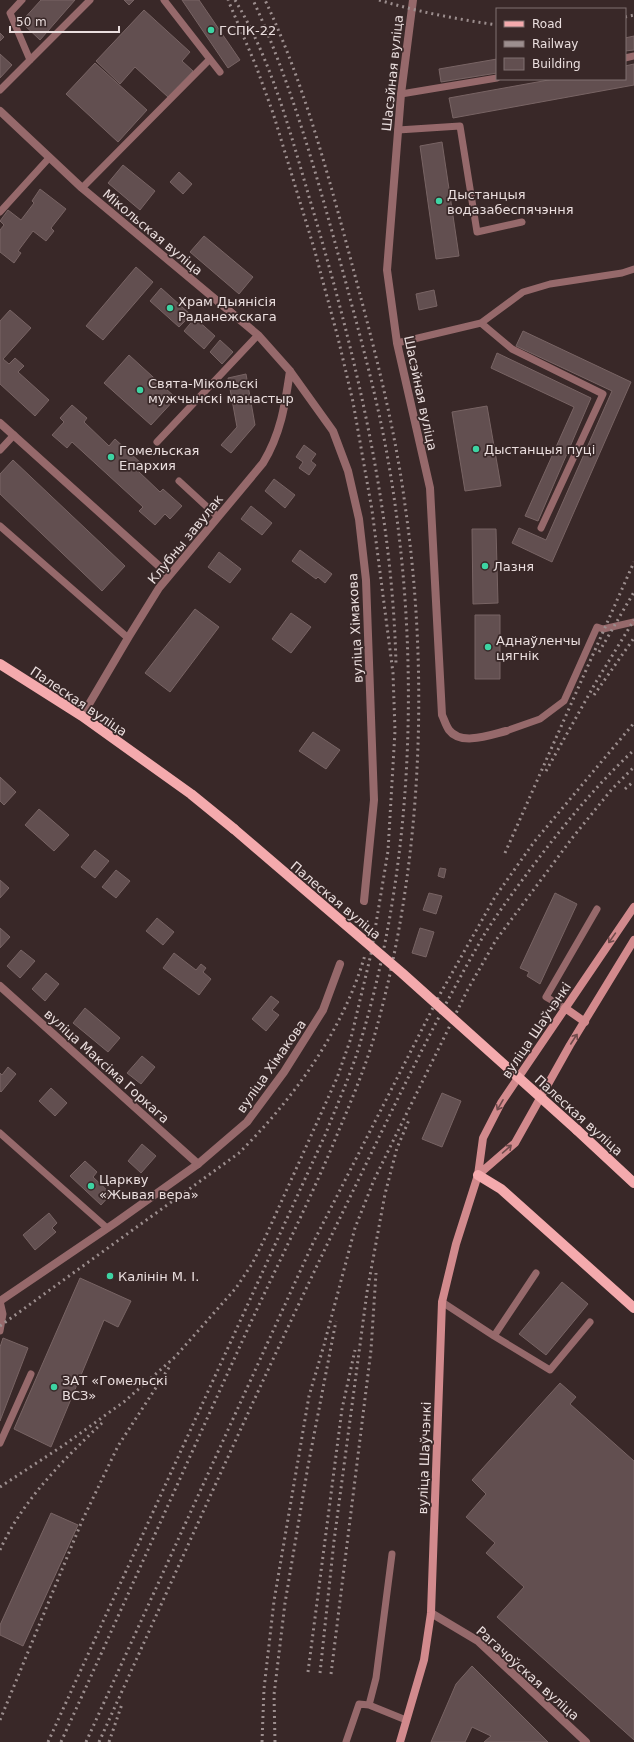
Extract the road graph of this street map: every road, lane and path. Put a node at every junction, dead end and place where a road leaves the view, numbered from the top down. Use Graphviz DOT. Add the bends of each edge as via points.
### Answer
graph roads {
  1 [pos="22,0"];
  2 [pos="90,0"];
  3 [pos="164,0"];
  4 [pos="413,0"];
  5 [pos="210,58"];
  6 [pos="30,60"];
  7 [pos="220,72"];
  8 [pos="496,78"];
  9 [pos="0,90"];
  10 [pos="401,94"];
  11 [pos="0,111"];
  12 [pos="398,130"];
  13 [pos="49,158"];
  14 [pos="82,188"];
  15 [pos="0,212"];
  16 [pos="522,222"];
  17 [pos="634,269"];
  18 [pos="481,323"];
  19 [pos="258,335"];
  20 [pos="397,343"];
  21 [pos="290,371"];
  22 [pos="0,423"];
  23 [pos="14,435"];
  24 [pos="157,442"];
  25 [pos="0,450"];
  26 [pos="179,481"];
  27 [pos="218,517"];
  28 [pos="0,526"];
  29 [pos="541,528"];
  30 [pos="169,575"];
  31 [pos="634,622"];
  32 [pos="128,638"];
  33 [pos="0,664"];
  34 [pos="82,716"];
  35 [pos="506,731"];
  36 [pos="364,901"];
  37 [pos="634,906"];
  38 [pos="597,909"];
  39 [pos="634,940"];
  40 [pos="340,964"];
  41 [pos="0,986"];
  42 [pos="565,1008"];
  43 [pos="585,1022"];
  44 [pos="0,1134"];
  45 [pos="198,1164"];
  46 [pos="478,1176"];
  47 [pos="634,1184"];
  48 [pos="107,1228"];
  49 [pos="536,1273"];
  50 [pos="0,1301"];
  51 [pos="442,1302"];
  52 [pos="634,1308"];
  53 [pos="590,1322"];
  54 [pos="0,1331"];
  55 [pos="494,1336"];
  56 [pos="31,1374"];
  57 [pos="0,1443"];
  58 [pos="392,1554"];
  59 [pos="431,1613"];
  60 [pos="369,1705"];
  61 [pos="406,1720"];
  62 [pos="346,1742"];
  63 [pos="400,1742"];
  64 [pos="586,1742"];
  1 -- 6 [label="lane" via="10,13"];
  2 -- 6 [label="lane"];
  3 -- 5 [label="lane"];
  4 -- 10 [label="street, Шасэйная вуліца"];
  5 -- 7 [label="lane"];
  5 -- 14 [label="lane"];
  6 -- 9 [label="lane"];
  8 -- 10 [label="lane"];
  10 -- 12 [label="street, Шасэйная вуліца"];
  11 -- 13 [label="street, Мікольская вуліца"];
  12 -- 16 [label="lane" via="460,126 477,232"];
  12 -- 20 [label="street, Шасэйная вуліца" via="387,270"];
  13 -- 14 [label="street, Мікольская вуліца"];
  13 -- 15 [label="lane"];
  14 -- 19 [label="street, Мікольская вуліца"];
  17 -- 18 [label="lane" via="550,284 524,292"];
  18 -- 20 [label="lane"];
  18 -- 29 [label="lane" via="512,349 603,394"];
  19 -- 21 [label="street, Мікольская вуліца"];
  19 -- 24 [label="lane"];
  20 -- 35 [label="street, Шасэйная вуліца" via="430,488 442,715 449,730 463,738 477,738"];
  21 -- 27 [label="street, Клубны завулак" via="284,413 273,446 263,463"];
  21 -- 36 [label="street, вуліца Хімакова" via="333,432 348,471 359,519 366,580 374,800"];
  22 -- 23 [label="street"];
  23 -- 25 [label="lane"];
  23 -- 30 [label="street"];
  26 -- 27 [label="lane"];
  27 -- 30 [label="street, Клубны завулак"];
  28 -- 32 [label="lane"];
  30 -- 32 [label="street, Клубны завулак"];
  31 -- 35 [label="lane" via="598,628 564,701 540,719"];
  32 -- 34 [label="street, Клубны завулак"];
  33 -- 34 [label="main road, Палеская вуліца"];
  34 -- 47 [label="main road, Палеская вуліца, bridge" via="191,794 234,829 402,973"];
  37 -- 42 [label="main road, вуліца Шаўчэнкі, one-way"];
  38 -- 42 [label="lane" via="546,997"];
  39 -- 43 [label="main road"];
  40 -- 45 [label="street, вуліца Хімакова" via="323,1010 284,1072 247,1122"];
  41 -- 45 [label="street, вуліца Максіма Горкага"];
  42 -- 43 [label="main road"];
  42 -- 46 [label="main road, вуліца Шаўчэнкі, one-way" via="501,1103 482,1138"];
  46 -- 43 [label="main road, one-way" via="515,1143"];
  44 -- 48 [label="lane"];
  45 -- 48 [label="street, вуліца Хімакова"];
  46 -- 51 [label="main road, вуліца Шаўчэнкі" via="456,1244"];
  46 -- 52 [label="main road" via="501,1189"];
  48 -- 50 [label="street, вуліца Хімакова"];
  49 -- 55 [label="lane"];
  50 -- 54 [label="lane" via="3,1320"];
  51 -- 55 [label="lane"];
  51 -- 59 [label="main road, вуліца Шаўчэнкі"];
  53 -- 55 [label="lane" via="550,1370"];
  56 -- 57 [label="lane"];
  58 -- 60 [label="lane" via="376,1678"];
  59 -- 61 [label="main road, вуліца Шаўчэнкі" via="424,1660"];
  59 -- 64 [label="street, Рагачоўская вуліца" via="478,1641"];
  60 -- 61 [label="lane"];
  60 -- 62 [label="lane" via="359,1704"];
  61 -- 63 [label="main road, вуліца Шаўчэнкі"];
}
